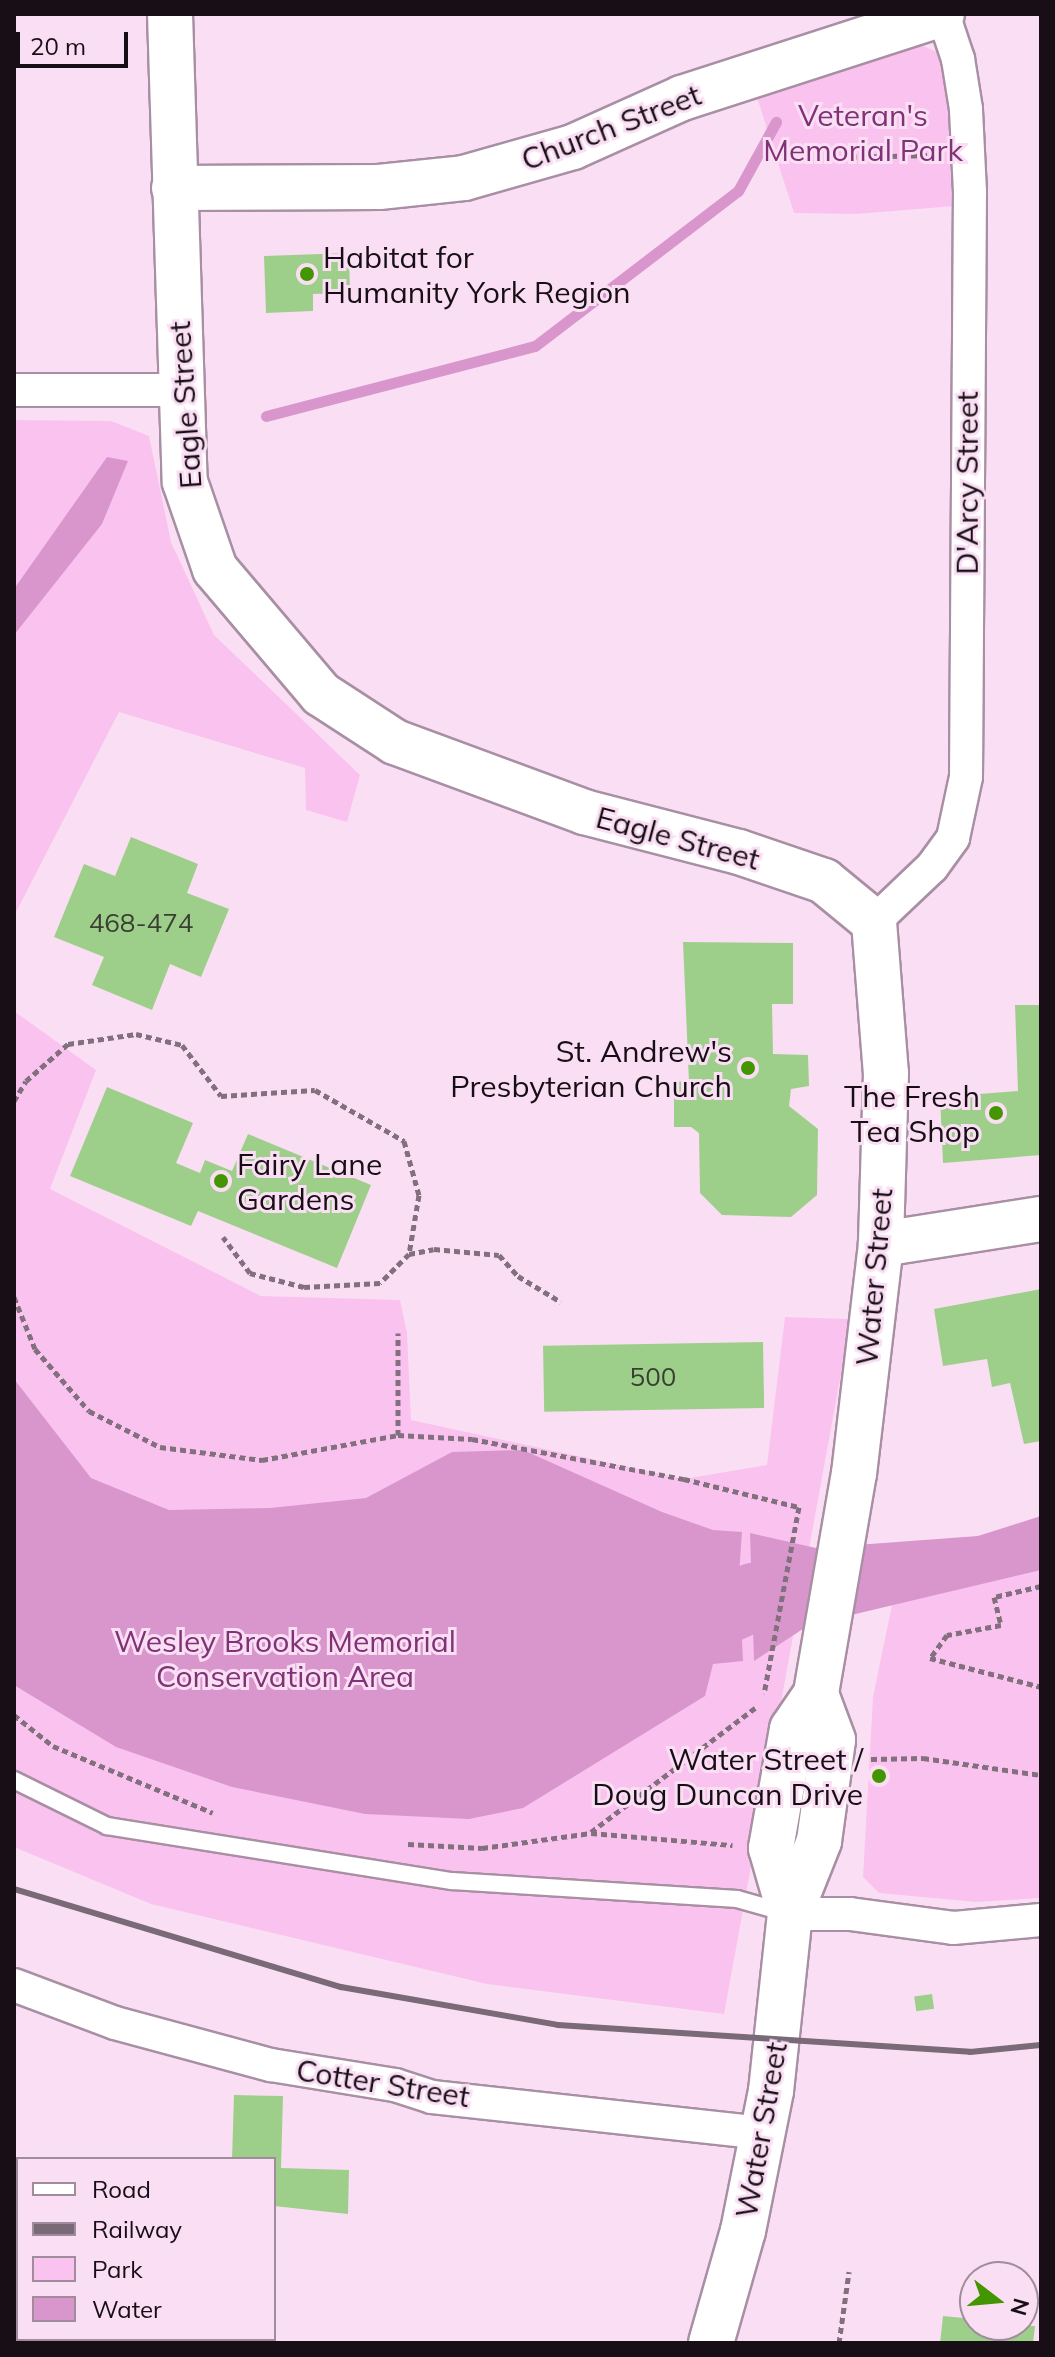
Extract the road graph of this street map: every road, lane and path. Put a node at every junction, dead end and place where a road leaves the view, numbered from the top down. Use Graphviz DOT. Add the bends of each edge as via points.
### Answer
graph roads {
  1 [pos="170,14"];
  2 [pos="942,14"];
  3 [pos="968,154"];
  4 [pos="841,157"];
  5 [pos="174,188"];
  6 [pos="14,390"];
  7 [pos="182,390"];
  8 [pos="874,922"];
  9 [pos="14,1101"];
  10 [pos="1041,1219"];
  11 [pos="223,1237"];
  12 [pos="881,1244"];
  13 [pos="409,1254"];
  14 [pos="14,1297"];
  15 [pos="561,1302"];
  16 [pos="398,1333"];
  17 [pos="398,1435"];
  18 [pos="1041,1586"];
  19 [pos="1041,1687"];
  20 [pos="14,1715"];
  21 [pos="867,1759"];
  22 [pos="1041,1775"];
  23 [pos="14,1780"];
  24 [pos="228,1817"];
  25 [pos="591,1833"];
  26 [pos="394,1843"];
  27 [pos="744,1846"];
  28 [pos="790,1914"];
  29 [pos="1041,1920"];
  30 [pos="14,1985"];
  31 [pos="762,2133"];
  32 [pos="849,2272"];
  33 [pos="711,2343"];
  34 [pos="839,2343"];
  1 -- 5 [label="main road, Eagle Street"];
  2 -- 3 [label="street, D'Arcy Street" via="958,59"];
  2 -- 5 [label="main road, Church Street" via="682,98 573,147 464,178 379,187"];
  3 -- 4 [label="path"];
  3 -- 8 [label="street, D'Arcy Street" via="963,806 953,838 932,867"];
  5 -- 7 [label="main road, Eagle Street"];
  6 -- 7 [label="street"];
  7 -- 8 [label="main road, Eagle Street" via="185,482 215,569 321,694 395,742 482,775 584,812 739,852 824,881"];
  8 -- 12 [label="main road, Water Street" via="886,1073"];
  9 -- 13 [label="path" via="26,1081 68,1044 136,1034 182,1045 221,1096 315,1090 404,1141 419,1195"];
  10 -- 12 [label="main road"];
  11 -- 13 [label="path" via="250,1273 304,1287 380,1283"];
  12 -- 28 [label="main road, Water Street" via="854,1473 816,1694 792,1729 771,1848"];
  13 -- 15 [label="path" via="434,1249 499,1255 518,1276"];
  14 -- 17 [label="path" via="35,1349 89,1411 160,1447 262,1460"];
  16 -- 17 [label="path"];
  17 -- 25 [label="path" via="472,1439 561,1453 799,1507 762,1703"];
  18 -- 19 [label="path" via="994,1597 1001,1625 947,1635 930,1658"];
  20 -- 24 [label="path" via="53,1746"];
  21 -- 22 [label="path" via="923,1758"];
  23 -- 28 [label="lane" via="107,1826 452,1881 737,1899"];
  25 -- 26 [label="path" via="482,1848"];
  25 -- 27 [label="path"];
  28 -- 29 [label="street" via="850,1914 953,1928"];
  28 -- 31 [label="main road, Water Street"];
  30 -- 31 [label="street, Cotter Street" via="115,2023 271,2065 367,2080 432,2097"];
  31 -- 33 [label="main road, Water Street" via="743,2231"];
  32 -- 34 [label="path"];
}
